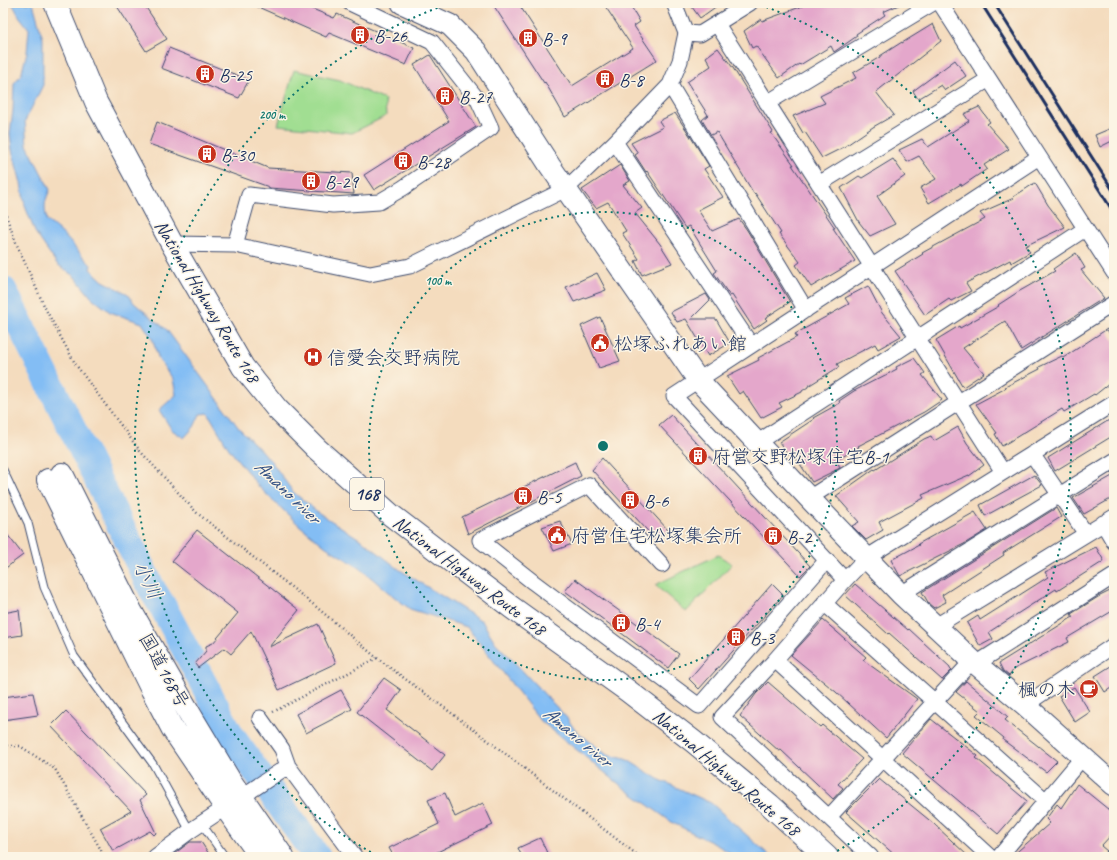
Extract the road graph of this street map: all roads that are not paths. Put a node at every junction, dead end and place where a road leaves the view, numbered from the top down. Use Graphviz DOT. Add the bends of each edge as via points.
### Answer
graph roads {
  1 [pos="56,3"];
  2 [pos="350,3"];
  3 [pos="402,3"];
  4 [pos="674,3"];
  5 [pos="750,3"];
  6 [pos="933,3"];
  7 [pos="940,3"];
  8 [pos="717,24"];
  9 [pos="686,33"];
  10 [pos="989,79"];
  11 [pos="670,85"];
  12 [pos="767,103"];
  13 [pos="615,142"];
  14 [pos="1039,157"];
  15 [pos="819,184"];
  16 [pos="566,189"];
  17 [pos="1086,229"];
  18 [pos="172,244"];
  19 [pos="234,245"];
  20 [pos="872,266"];
  21 [pos="1114,273"];
  22 [pos="1114,303"];
  23 [pos="806,310"];
  24 [pos="918,338"];
  25 [pos="751,345"];
  26 [pos="698,380"];
  27 [pos="959,402"];
  28 [pos="1114,403"];
  29 [pos="758,442"];
  30 [pos="1032,454"];
  31 [pos="1114,461"];
  32 [pos="3,470"];
  33 [pos="1003,472"];
  34 [pos="55,477"];
  35 [pos="1060,495"];
  36 [pos="809,498"];
  37 [pos="1109,520"];
  38 [pos="1086,534"];
  39 [pos="1114,542"];
  40 [pos="866,558"];
  41 [pos="828,560"];
  42 [pos="662,566"];
  43 [pos="1114,576"];
  44 [pos="845,580"];
  45 [pos="901,594"];
  46 [pos="824,603"];
  47 [pos="936,626"];
  48 [pos="1114,645"];
  49 [pos="775,660"];
  50 [pos="974,662"];
  51 [pos="936,702"];
  52 [pos="1025,705"];
  53 [pos="260,718"];
  54 [pos="1082,758"];
  55 [pos="883,759"];
  56 [pos="288,766"];
  57 [pos="1114,785"];
  58 [pos="1046,801"];
  59 [pos="234,803"];
  60 [pos="829,818"];
  61 [pos="196,827"];
  62 [pos="155,857"];
  63 [pos="225,857"];
  64 [pos="261,857"];
  65 [pos="283,857"];
  66 [pos="355,857"];
  67 [pos="827,857"];
  68 [pos="871,857"];
  69 [pos="990,857"];
  70 [pos="999,857"];
  1 -- 18 [label="highway, National Highway Route 168 / 168" via="96,102"];
  2 -- 19 [label="street" via="432,42 478,100 491,128 379,202 333,205 249,195"];
  3 -- 16 [label="street" via="450,25 476,51"];
  4 -- 9 [label="street"];
  5 -- 8 [label="street"];
  6 -- 12 [label="street"];
  7 -- 10 [label="street"];
  8 -- 9 [label="street" via="700,34"];
  8 -- 12 [label="street"];
  9 -- 11 [label="street" via="680,61"];
  10 -- 14 [label="street"];
  10 -- 15 [label="street"];
  11 -- 13 [label="street"];
  11 -- 23 [label="street"];
  12 -- 15 [label="street"];
  13 -- 16 [label="street"];
  13 -- 25 [label="street"];
  14 -- 17 [label="street"];
  14 -- 20 [label="street"];
  15 -- 20 [label="street"];
  16 -- 19 [label="street" via="410,266 370,274"];
  16 -- 26 [label="street"];
  17 -- 21 [label="street"];
  17 -- 24 [label="street"];
  18 -- 19 [label="street"];
  18 -- 67 [label="highway, National Highway Route 168 / 168" via="243,367 277,409 317,449 390,515 694,742 770,805"];
  20 -- 23 [label="street"];
  20 -- 24 [label="street"];
  22 -- 27 [label="street"];
  23 -- 25 [label="street"];
  24 -- 27 [label="street"];
  24 -- 29 [label="street"];
  25 -- 26 [label="street"];
  26 -- 29 [label="street"];
  26 -- 41 [label="street" via="674,396"];
  27 -- 33 [label="street"];
  27 -- 36 [label="street"];
  28 -- 30 [label="street"];
  29 -- 36 [label="street"];
  30 -- 33 [label="street"];
  30 -- 35 [label="street"];
  31 -- 35 [label="street"];
  32 -- 61 [label="lane" via="28,523 44,587 74,656"];
  33 -- 40 [label="street"];
  34 -- 59 [label="highway" via="148,683 172,728"];
  35 -- 38 [label="street"];
  35 -- 45 [label="street"];
  36 -- 40 [label="street"];
  37 -- 38 [label="street"];
  37 -- 39 [label="street"];
  38 -- 47 [label="street"];
  40 -- 44 [label="street"];
  40 -- 45 [label="street"];
  41 -- 42 [label="street" via="699,706 480,540 589,485"];
  41 -- 44 [label="street"];
  43 -- 50 [label="street"];
  44 -- 46 [label="street"];
  45 -- 47 [label="street"];
  46 -- 49 [label="street"];
  46 -- 51 [label="street"];
  47 -- 50 [label="street"];
  48 -- 52 [label="street"];
  49 -- 55 [label="street"];
  49 -- 60 [label="street" via="722,717"];
  50 -- 51 [label="street"];
  50 -- 52 [label="street"];
  51 -- 55 [label="street"];
  51 -- 58 [label="street"];
  52 -- 54 [label="street"];
  53 -- 56 [label="street" via="282,749"];
  54 -- 57 [label="street"];
  54 -- 58 [label="street"];
  55 -- 60 [label="street"];
  55 -- 69 [label="street"];
  56 -- 59 [label="street"];
  56 -- 66 [label="street"];
  58 -- 70 [label="street"];
  59 -- 61 [label="street"];
  59 -- 64 [label="highway"];
  59 -- 65 [label="highway"];
  60 -- 68 [label="street"];
  61 -- 62 [label="street"];
  61 -- 63 [label="lane"];
}
